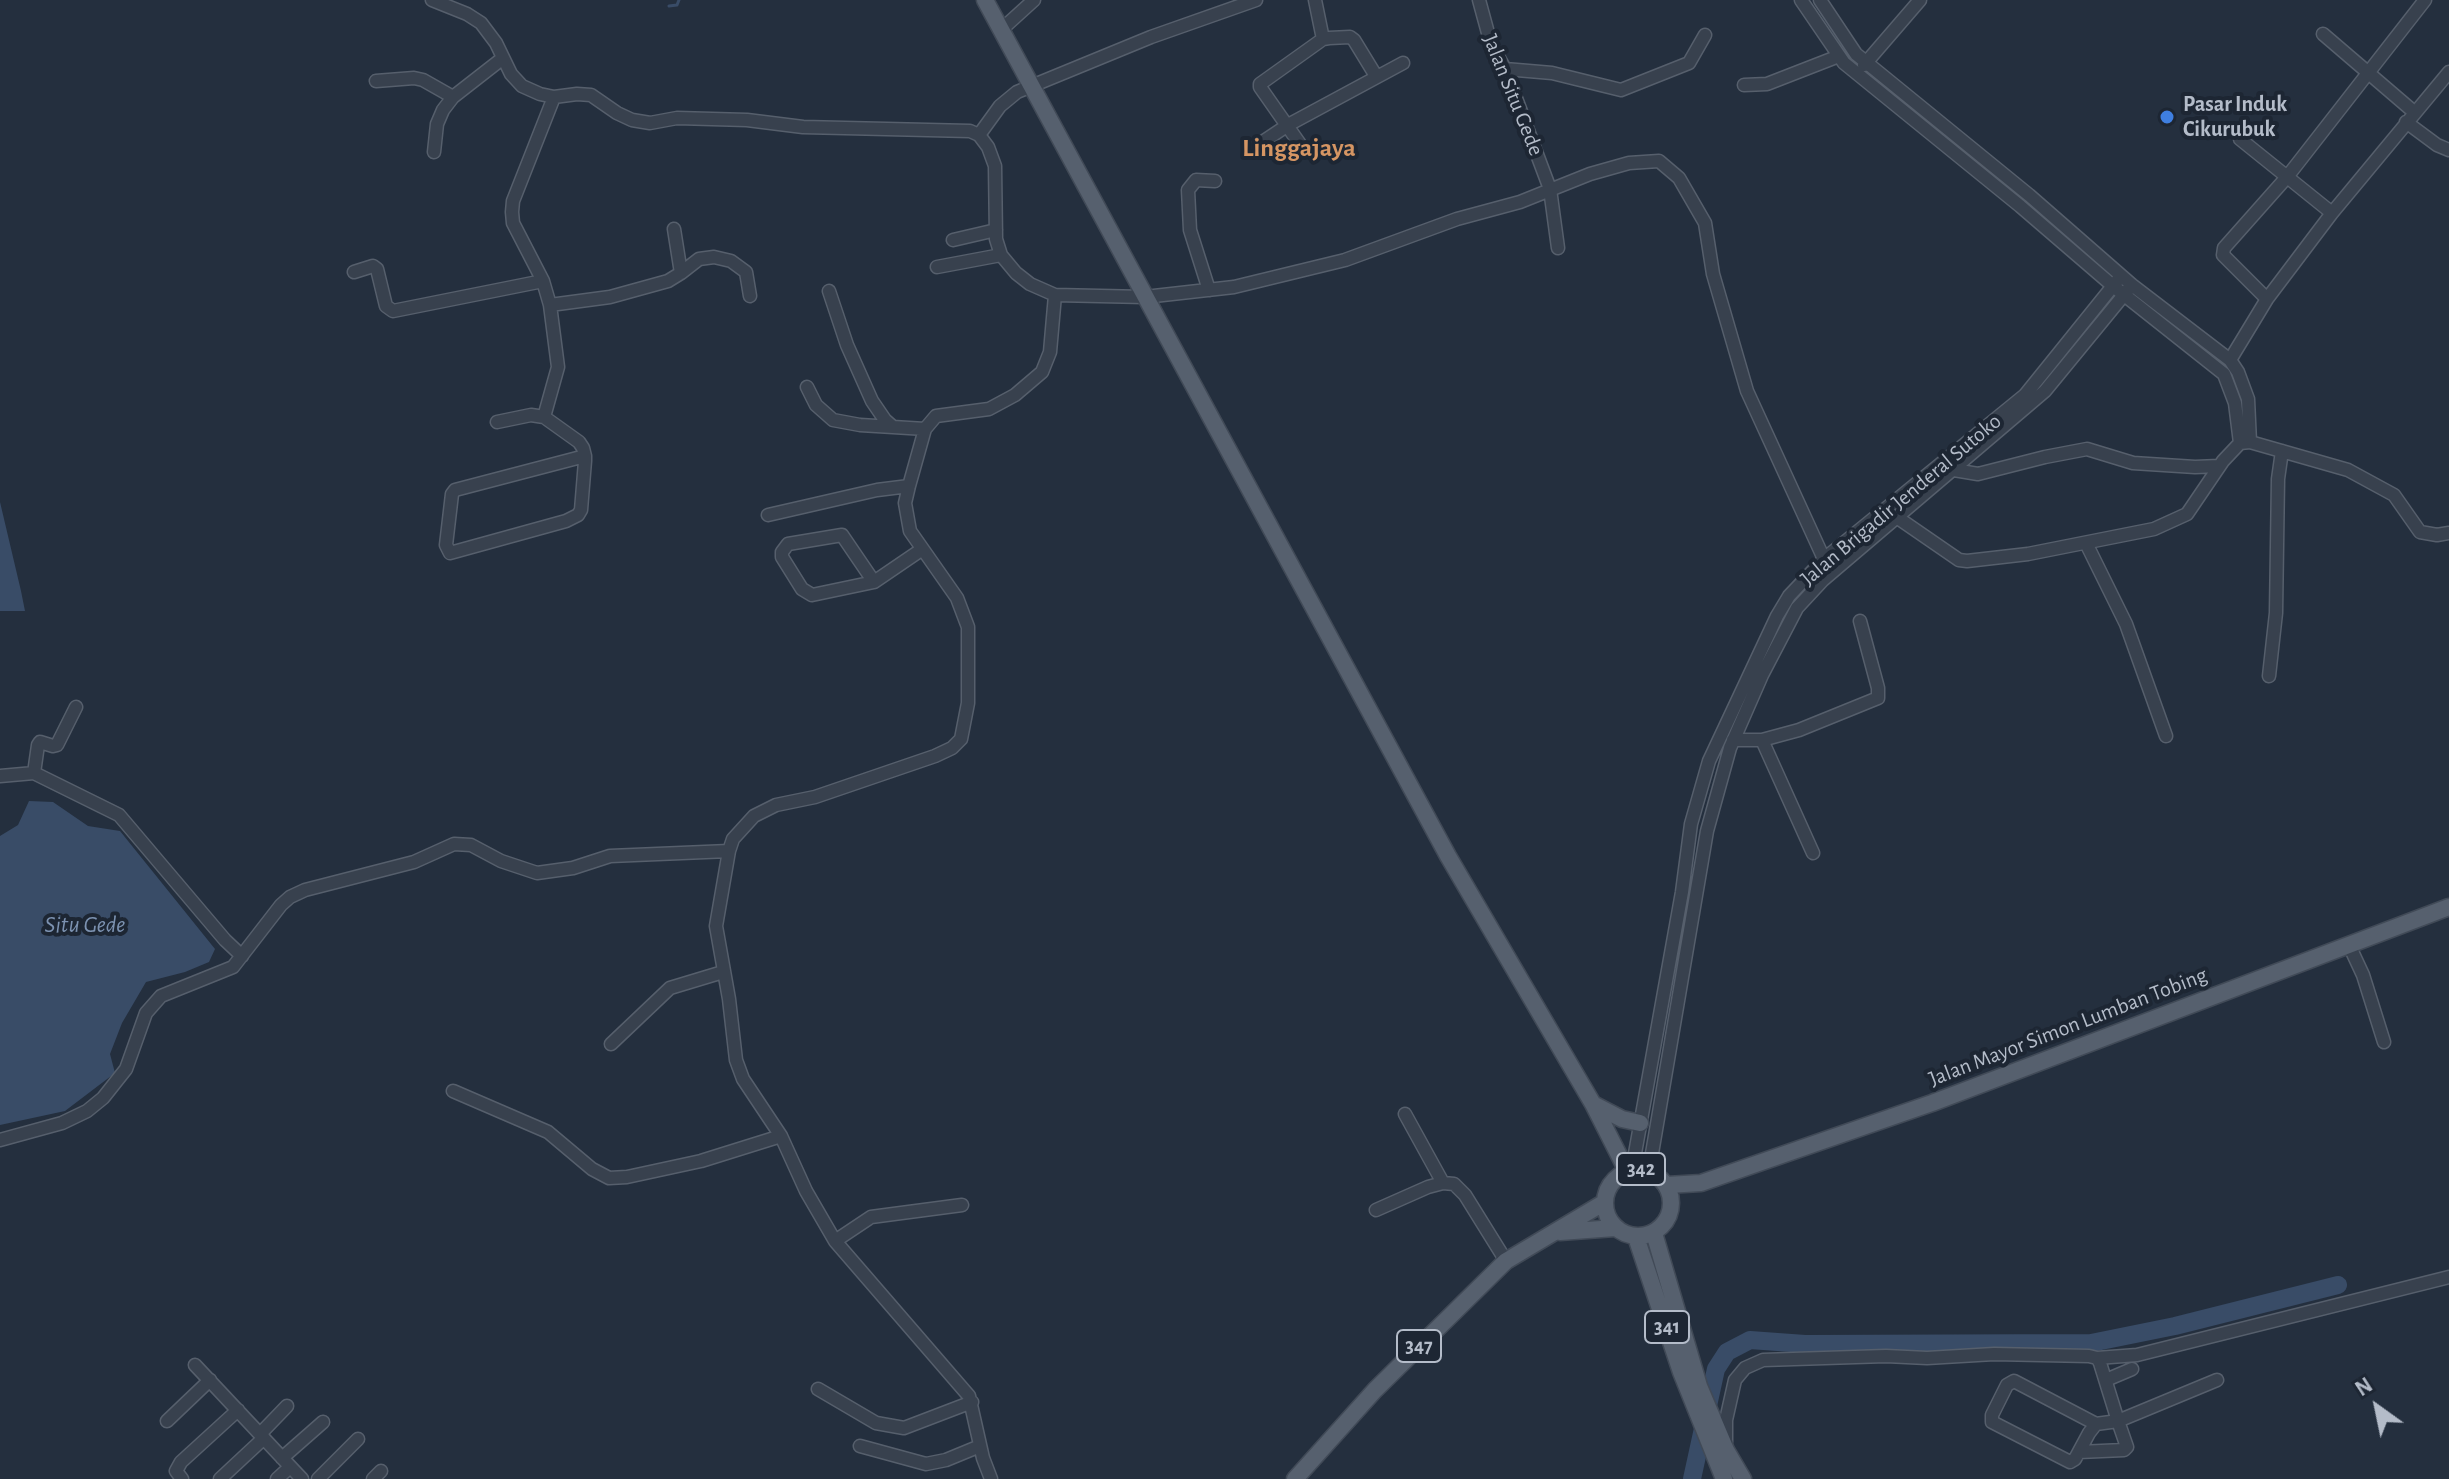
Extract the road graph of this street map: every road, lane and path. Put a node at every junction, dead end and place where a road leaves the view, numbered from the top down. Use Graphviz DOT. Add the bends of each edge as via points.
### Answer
graph roads {
  1 [pos="432,0"];
  2 [pos="985,0"];
  3 [pos="1034,0"];
  4 [pos="1256,0"];
  5 [pos="1315,0"];
  6 [pos="1322,0"];
  7 [pos="1479,0"];
  8 [pos="1801,0"];
  9 [pos="1820,0"];
  10 [pos="1920,0"];
  11 [pos="2425,0"];
  12 [pos="1236,3"];
  13 [pos="1001,30"];
  14 [pos="2323,34"];
  15 [pos="1705,35"];
  16 [pos="1326,38"];
  17 [pos="1839,56"];
  18 [pos="503,58"];
  19 [pos="1867,62"];
  20 [pos="1403,63"];
  21 [pos="1505,69"];
  22 [pos="2368,72"];
  23 [pos="2449,72"];
  24 [pos="1857,74"];
  25 [pos="1376,76"];
  26 [pos="376,81"];
  27 [pos="1744,85"];
  28 [pos="1031,86"];
  29 [pos="453,97"];
  30 [pos="554,97"];
  31 [pos="2410,117"];
  32 [pos="1288,125"];
  33 [pos="979,135"];
  34 [pos="2240,139"];
  35 [pos="1255,147"];
  36 [pos="1302,147"];
  37 [pos="2449,150"];
  38 [pos="434,152"];
  39 [pos="2287,177"];
  40 [pos="1215,181"];
  41 [pos="1550,189"];
  42 [pos="2332,213"];
  43 [pos="674,229"];
  44 [pos="996,230"];
  45 [pos="953,240"];
  46 [pos="1558,248"];
  47 [pos="1001,255"];
  48 [pos="937,267"];
  49 [pos="354,272"];
  50 [pos="681,273"];
  51 [pos="543,281"];
  52 [pos="2123,285"];
  53 [pos="1209,290"];
  54 [pos="829,291"];
  55 [pos="1055,295"];
  56 [pos="750,296"];
  57 [pos="1145,297"];
  58 [pos="2267,299"];
  59 [pos="550,305"];
  60 [pos="2230,360"];
  61 [pos="807,387"];
  62 [pos="544,417"];
  63 [pos="497,422"];
  64 [pos="893,427"];
  65 [pos="925,429"];
  66 [pos="2245,442"];
  67 [pos="2282,451"];
  68 [pos="585,456"];
  69 [pos="2219,466"];
  70 [pos="1954,470"];
  71 [pos="1939,475"];
  72 [pos="909,486"];
  73 [pos="768,515"];
  74 [pos="1898,518"];
  75 [pos="2449,533"];
  76 [pos="2086,543"];
  77 [pos="921,550"];
  78 [pos="1824,559"];
  79 [pos="874,582"];
  80 [pos="1860,621"];
  81 [pos="1757,672"];
  82 [pos="2269,676"];
  83 [pos="76,707"];
  84 [pos="2166,736"];
  85 [pos="1733,740"];
  86 [pos="1762,740"];
  87 [pos="34,773"];
  88 [pos="0,776"];
  89 [pos="1691,824"];
  90 [pos="1707,831"];
  91 [pos="729,851"];
  92 [pos="1813,853"];
  93 [pos="2449,907"];
  94 [pos="2349,945"];
  95 [pos="242,956"];
  96 [pos="723,972"];
  97 [pos="2384,1042"];
  98 [pos="611,1044"];
  99 [pos="453,1091"];
  100 [pos="1593,1104"];
  101 [pos="1405,1114"];
  102 [pos="1640,1123"];
  103 [pos="781,1136"];
  104 [pos="1610,1139"];
  105 [pos="0,1140"];
  106 [pos="1629,1171"];
  107 [pos="1649,1171"];
  108 [pos="1443,1183"];
  109 [pos="1701,1183"];
  110 [pos="1667,1185"];
  111 [pos="1607,1194"];
  112 [pos="962,1205"];
  113 [pos="1671,1209"];
  114 [pos="1376,1210"];
  115 [pos="1615,1228"];
  116 [pos="1559,1232"];
  117 [pos="1654,1233"];
  118 [pos="1636,1237"];
  119 [pos="835,1241"];
  120 [pos="1506,1261"];
  121 [pos="2449,1277"];
  122 [pos="2097,1358"];
  123 [pos="195,1365"];
  124 [pos="1687,1368"];
  125 [pos="2132,1369"];
  126 [pos="210,1380"];
  127 [pos="2106,1380"];
  128 [pos="2217,1380"];
  129 [pos="818,1389"];
  130 [pos="972,1402"];
  131 [pos="287,1406"];
  132 [pos="238,1410"];
  133 [pos="1705,1418"];
  134 [pos="167,1421"];
  135 [pos="2118,1421"];
  136 [pos="323,1422"];
  137 [pos="2096,1424"];
  138 [pos="262,1436"];
  139 [pos="358,1439"];
  140 [pos="860,1446"];
  141 [pos="980,1446"];
  142 [pos="2079,1452"];
  143 [pos="286,1462"];
  144 [pos="1719,1466"];
  145 [pos="182,1479"];
  146 [pos="220,1479"];
  147 [pos="277,1479"];
  148 [pos="302,1479"];
  149 [pos="318,1479"];
  150 [pos="991,1479"];
  151 [pos="1295,1479"];
  152 [pos="1743,1479"];
  1 -- 18 [label="street" via="481,23"];
  2 -- 13 [label="main road"];
  3 -- 13 [label="street"];
  4 -- 12 [label="street"];
  5 -- 16 [label="street"];
  6 -- 16 [label="street"];
  7 -- 21 [label="street, Jalan Situ Gede" via="1491,44"];
  8 -- 17 [label="street"];
  9 -- 19 [label="street"];
  10 -- 19 [label="street"];
  11 -- 22 [label="street"];
  12 -- 28 [label="street"];
  13 -- 28 [label="main road"];
  14 -- 22 [label="street"];
  15 -- 21 [label="street" via="1689,63 1621,90 1552,73"];
  16 -- 25 [label="street" via="1354,40"];
  16 -- 32 [label="street" via="1260,84"];
  17 -- 24 [label="street"];
  17 -- 27 [label="street" via="1767,84"];
  18 -- 29 [label="street"];
  18 -- 30 [label="street" via="522,86"];
  19 -- 24 [label="street"];
  19 -- 52 [label="street" via="2029,195"];
  20 -- 25 [label="street"];
  21 -- 41 [label="street, Jalan Situ Gede"];
  22 -- 31 [label="street"];
  22 -- 39 [label="street"];
  23 -- 31 [label="street"];
  24 -- 52 [label="street"];
  25 -- 32 [label="street"];
  26 -- 29 [label="street" via="430,81"];
  28 -- 33 [label="street" via="1000,106"];
  28 -- 57 [label="main road"];
  29 -- 38 [label="street" via="439,119"];
  30 -- 33 [label="street" via="591,95 617,113 650,123 677,118 747,120"];
  30 -- 51 [label="street" via="512,212"];
  31 -- 37 [label="street"];
  31 -- 42 [label="street"];
  32 -- 35 [label="street"];
  32 -- 36 [label="street"];
  33 -- 44 [label="street" via="995,166"];
  34 -- 39 [label="street"];
  39 -- 42 [label="street"];
  39 -- 58 [label="street" via="2223,252"];
  40 -- 53 [label="street" via="1196,180 1188,190 1190,230"];
  41 -- 46 [label="street, Jalan Situ Gede"];
  41 -- 53 [label="street" via="1345,260"];
  41 -- 78 [label="street" via="1645,161 1659,161 1679,178 1705,223 1713,274 1747,391"];
  42 -- 58 [label="street"];
  43 -- 50 [label="street"];
  44 -- 45 [label="street"];
  44 -- 47 [label="street"];
  47 -- 48 [label="street"];
  47 -- 55 [label="street" via="1030,284"];
  49 -- 51 [label="street" via="377,269 386,306 393,311"];
  50 -- 56 [label="street" via="699,259 731,261 746,272"];
  50 -- 59 [label="street" via="638,290"];
  51 -- 59 [label="street"];
  52 -- 60 [label="street"];
  52 -- 66 [label="street" via="2224,374"];
  52 -- 70 [label="street" via="2045,391"];
  52 -- 71 [label="street, Jalan Brigadir Jenderal Sutoko" via="2025,395"];
  53 -- 57 [label="street"];
  54 -- 64 [label="street" via="872,401"];
  55 -- 57 [label="street"];
  55 -- 65 [label="street" via="1050,352 1042,372 1004,402 936,416"];
  57 -- 100 [label="main road" via="1448,856"];
  58 -- 60 [label="street"];
  59 -- 62 [label="street" via="558,367"];
  60 -- 66 [label="street" via="2248,399"];
  61 -- 64 [label="street" via="816,405 833,420"];
  62 -- 63 [label="street"];
  62 -- 68 [label="street" via="579,442"];
  64 -- 65 [label="street"];
  65 -- 72 [label="street"];
  66 -- 67 [label="street"];
  66 -- 69 [label="street"];
  67 -- 75 [label="street" via="2348,470 2383,487 2420,532"];
  67 -- 82 [label="street"];
  68 -- 68 [label="street" via="455,490 447,550 454,553 573,518 581,510"];
  69 -- 70 [label="street" via="2133,463 2087,449 1978,474"];
  69 -- 76 [label="street" via="2187,514 2154,529"];
  70 -- 71 [label="street"];
  71 -- 74 [label="street"];
  71 -- 78 [label="street, Jalan Brigadir Jenderal Sutoko"];
  72 -- 73 [label="street"];
  72 -- 77 [label="street" via="906,517"];
  74 -- 76 [label="street" via="1959,560"];
  74 -- 81 [label="street" via="1797,608"];
  76 -- 84 [label="street" via="2126,624"];
  77 -- 79 [label="street"];
  77 -- 91 [label="street" via="957,598 968,627 968,703 961,739 935,756 776,805 754,816"];
  78 -- 81 [label="street, Jalan Brigadir Jenderal Sutoko" via="1789,596"];
  79 -- 79 [label="street" via="812,595 802,589 782,552 788,544 842,535"];
  80 -- 86 [label="street" via="1878,698"];
  81 -- 85 [label="street"];
  81 -- 89 [label="street, Jalan Brigadir Jenderal Sutoko" via="1709,761"];
  83 -- 87 [label="street" via="57,745 38,745"];
  85 -- 86 [label="street"];
  85 -- 90 [label="street"];
  86 -- 92 [label="street"];
  87 -- 88 [label="street"];
  87 -- 95 [label="street" via="125,820"];
  89 -- 90 [label="street"];
  89 -- 102 [label="street, Jalan Brigadir Jenderal Sutoko"];
  90 -- 107 [label="street"];
  91 -- 95 [label="street" via="610,856 537,873 471,845 454,844 414,862 290,897"];
  91 -- 96 [label="street" via="716,926"];
  93 -- 94 [label="main road, Jalan Mayor Simon Lumban Tobing"];
  94 -- 97 [label="street"];
  94 -- 109 [label="main road, Jalan Mayor Simon Lumban Tobing" via="1932,1103"];
  95 -- 105 [label="street" via="222,973 161,996 146,1013 126,1069 87,1111"];
  96 -- 98 [label="street" via="670,988"];
  96 -- 103 [label="street" via="738,1070"];
  99 -- 103 [label="street" via="548,1132 609,1178 701,1161"];
  100 -- 102 [label="main road"];
  100 -- 104 [label="main road"];
  101 -- 108 [label="street"];
  102 -- 106 [label="street, Jalan Brigadir Jenderal Sutoko"];
  103 -- 119 [label="street"];
  104 -- 106 [label="main road"];
  104 -- 111 [label="main road"];
  106 -- 107 [label="main road, 342"];
  106 -- 111 [label="main road, 342"];
  107 -- 110 [label="main road, 342"];
  108 -- 114 [label="street"];
  108 -- 120 [label="street" via="1454,1184 1465,1195"];
  109 -- 110 [label="main road, Jalan Mayor Simon Lumban Tobing"];
  109 -- 113 [label="main road, Jalan Mayor Simon Lumban Tobing"];
  110 -- 113 [label="main road, 342"];
  111 -- 115 [label="main road, 342" via="1607,1216"];
  111 -- 116 [label="main road"];
  112 -- 119 [label="street" via="871,1217"];
  113 -- 117 [label="main road, 342"];
  115 -- 116 [label="main road"];
  115 -- 118 [label="main road"];
  116 -- 120 [label="main road, 347"];
  117 -- 118 [label="main road"];
  117 -- 124 [label="main road, 341"];
  118 -- 124 [label="main road, 341"];
  119 -- 130 [label="street"];
  120 -- 151 [label="main road, 347" via="1375,1390"];
  121 -- 122 [label="street" via="2137,1355"];
  122 -- 127 [label="street"];
  122 -- 144 [label="street" via="1994,1354 1763,1360 1735,1380"];
  123 -- 126 [label="street"];
  124 -- 133 [label="main road, 341"];
  124 -- 133 [label="main road, 341" via="1699,1386"];
  125 -- 127 [label="street"];
  126 -- 132 [label="street"];
  126 -- 134 [label="street"];
  127 -- 135 [label="street"];
  128 -- 135 [label="street"];
  129 -- 130 [label="street" via="876,1423 904,1428"];
  130 -- 141 [label="street"];
  131 -- 138 [label="street"];
  132 -- 138 [label="street"];
  132 -- 145 [label="street" via="181,1462 176,1471"];
  133 -- 144 [label="main road, 341"];
  135 -- 137 [label="street"];
  135 -- 142 [label="street" via="2127,1447 2121,1453"];
  136 -- 143 [label="street"];
  137 -- 142 [label="street"];
  137 -- 142 [label="street" via="2014,1381 2007,1385 1992,1422 2070,1462"];
  138 -- 143 [label="street"];
  138 -- 146 [label="street"];
  139 -- 149 [label="street"];
  140 -- 141 [label="street" via="926,1464"];
  141 -- 150 [label="street"];
  143 -- 147 [label="street"];
  143 -- 148 [label="street"];
  144 -- 152 [label="main road, 341"];
}
